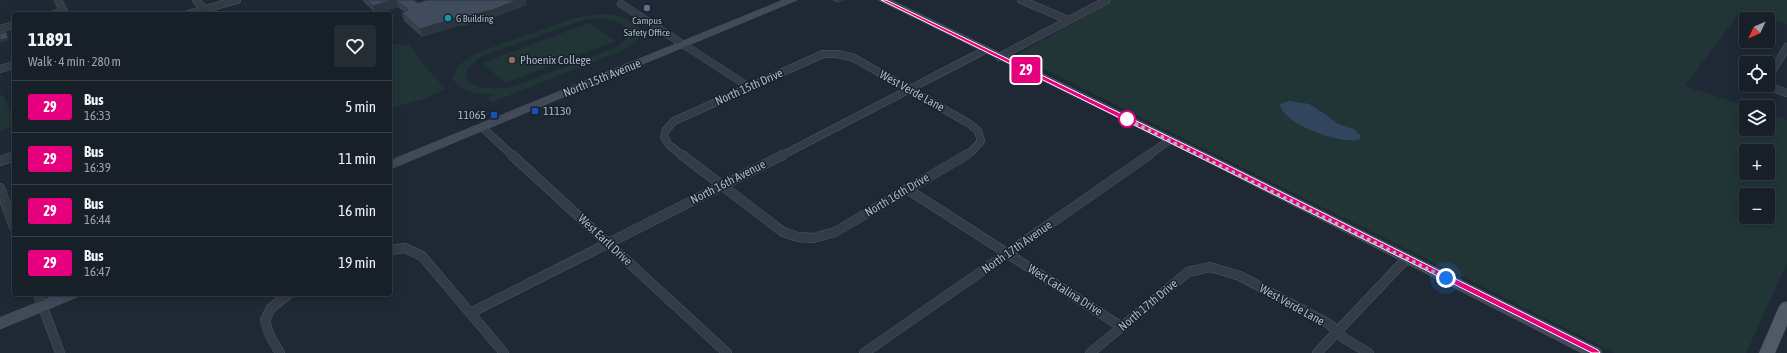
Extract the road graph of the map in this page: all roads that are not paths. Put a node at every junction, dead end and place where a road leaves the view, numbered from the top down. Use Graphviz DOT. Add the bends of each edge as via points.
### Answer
graph roads {
  1 [pos="58,0"];
  2 [pos="196,0"];
  3 [pos="236,0"];
  4 [pos="792,0"];
  5 [pos="884,0"];
  6 [pos="1022,0"];
  7 [pos="1106,0"];
  8 [pos="620,4"];
  9 [pos="204,9"];
  10 [pos="64,12"];
  11 [pos="194,12"];
  12 [pos="1068,20"];
  13 [pos="12,26"];
  14 [pos="0,29"];
  15 [pos="684,45"];
  16 [pos="1787,47"];
  17 [pos="984,50"];
  18 [pos="838,54"];
  19 [pos="999,57"];
  20 [pos="12,66"];
  21 [pos="1775,67"];
  22 [pos="0,69"];
  23 [pos="749,86"];
  24 [pos="909,89"];
  25 [pos="1775,89"];
  26 [pos="1787,93"];
  27 [pos="482,127"];
  28 [pos="980,135"];
  29 [pos="1170,140"];
  30 [pos="12,157"];
  31 [pos="0,161"];
  32 [pos="392,164"];
  33 [pos="723,186"];
  34 [pos="0,188"];
  35 [pos="907,189"];
  36 [pos="12,221"];
  37 [pos="609,243"];
  38 [pos="392,250"];
  39 [pos="1007,254"];
  40 [pos="1406,258"];
  41 [pos="1210,267"];
  42 [pos="61,296"];
  43 [pos="286,296"];
  44 [pos="40,300"];
  45 [pos="1787,307"];
  46 [pos="470,313"];
  47 [pos="0,324"];
  48 [pos="1122,327"];
  49 [pos="1337,332"];
  50 [pos="60,353"];
  51 [pos="280,353"];
  52 [pos="504,353"];
  53 [pos="727,353"];
  54 [pos="864,353"];
  55 [pos="1090,353"];
  56 [pos="1317,353"];
  57 [pos="1369,353"];
  58 [pos="1595,353"];
  59 [pos="1767,353"];
  1 -- 10 [label="street"];
  2 -- 9 [label="street"];
  3 -- 9 [label="street"];
  4 -- 15 [label="main road, North 15th Avenue"];
  5 -- 17 [label="main road"];
  6 -- 12 [label="street"];
  7 -- 12 [label="street"];
  8 -- 15 [label="street"];
  9 -- 11 [label="street"];
  12 -- 19 [label="street"];
  13 -- 14 [label="street"];
  15 -- 23 [label="street"];
  15 -- 27 [label="main road, North 15th Avenue"];
  16 -- 21 [label="street"];
  17 -- 19 [label="main road"];
  17 -- 24 [label="street, North 16th Avenue"];
  18 -- 23 [label="street, North 15th Drive" via="823,54"];
  18 -- 24 [label="street, West Verde Lane" via="854,58"];
  19 -- 29 [label="main road"];
  20 -- 22 [label="street"];
  23 -- 33 [label="street, North 15th Drive" via="678,118 665,131 664,137 669,145"];
  24 -- 28 [label="street, West Verde Lane" via="970,124"];
  24 -- 33 [label="street, North 16th Avenue"];
  25 -- 26 [label="street"];
  27 -- 32 [label="main road, North 15th Avenue"];
  27 -- 37 [label="street, West Earll Drive"];
  28 -- 35 [label="street, North 16th Drive" via="981,140 976,148"];
  29 -- 39 [label="street, North 17th Avenue"];
  29 -- 40 [label="main road"];
  30 -- 31 [label="street"];
  33 -- 35 [label="street, North 16th Drive" via="786,234 802,239 827,235"];
  33 -- 37 [label="street, North 16th Avenue"];
  34 -- 36 [label="street"];
  35 -- 39 [label="street, West Catalina Drive"];
  37 -- 46 [label="street, North 16th Avenue"];
  37 -- 53 [label="street, West Earll Drive"];
  38 -- 46 [label="street" via="405,248 422,256"];
  39 -- 48 [label="street, West Catalina Drive"];
  39 -- 54 [label="street, North 17th Avenue"];
  40 -- 49 [label="street"];
  40 -- 58 [label="main road"];
  41 -- 48 [label="street, North 17th Drive" via="1188,272"];
  41 -- 49 [label="street, West Verde Lane" via="1240,276 1329,324"];
  42 -- 44 [label="main road"];
  43 -- 51 [label="street" via="273,305 266,316 265,326"];
  44 -- 47 [label="main road"];
  44 -- 50 [label="street"];
  45 -- 59 [label="main road"];
  46 -- 52 [label="street"];
  48 -- 55 [label="street, North 17th Drive"];
  49 -- 56 [label="street"];
  49 -- 57 [label="street, West Verde Lane"];
}
